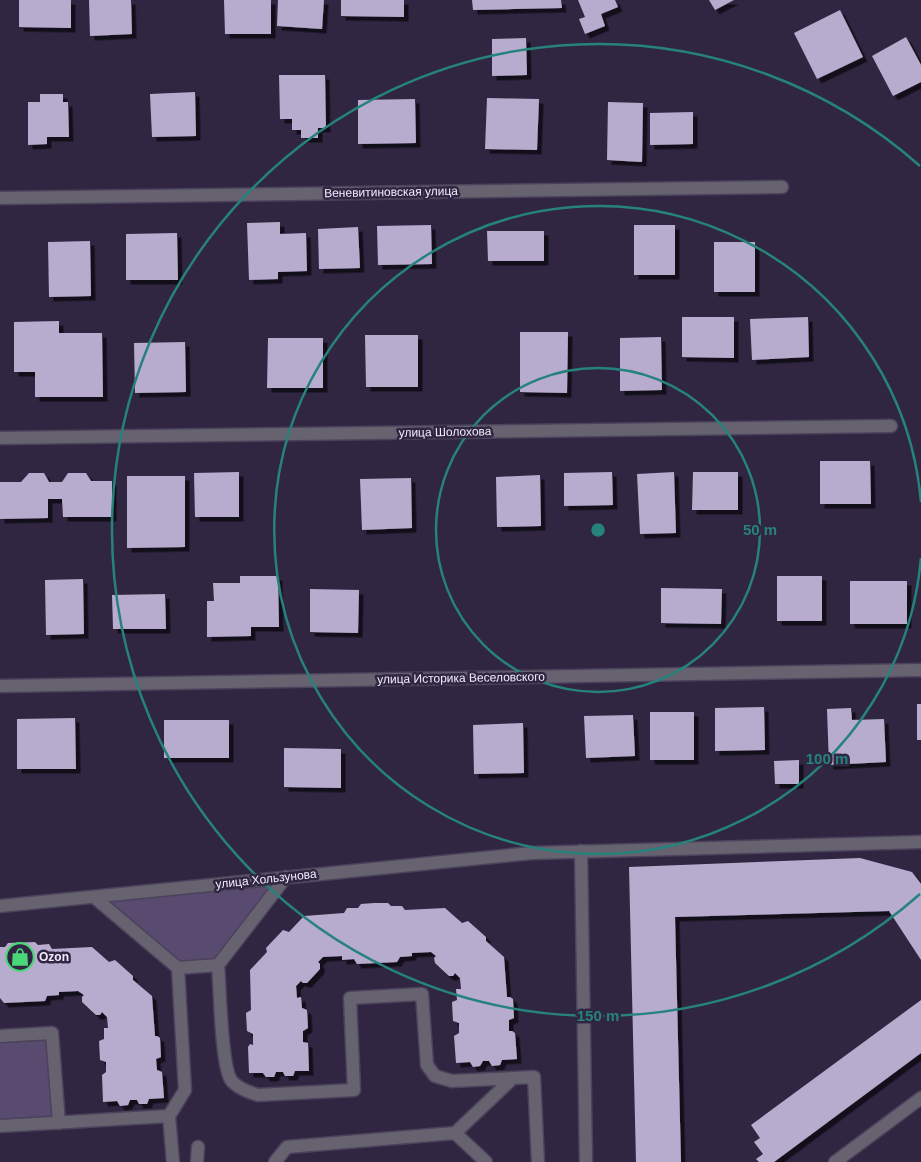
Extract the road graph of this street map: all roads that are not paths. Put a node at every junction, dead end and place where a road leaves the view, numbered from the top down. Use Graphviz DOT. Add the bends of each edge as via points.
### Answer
graph roads {
  1 [pos="782,187"];
  2 [pos="0,198"];
  3 [pos="891,426"];
  4 [pos="0,438"];
  5 [pos="921,670"];
  6 [pos="0,686"];
  7 [pos="921,842"];
  8 [pos="581,851"];
  9 [pos="286,877"];
  10 [pos="94,897"];
  11 [pos="0,906"];
  12 [pos="218,965"];
  13 [pos="178,968"];
  14 [pos="0,1036"];
  15 [pos="513,1078"];
  16 [pos="921,1098"];
  17 [pos="169,1116"];
  18 [pos="58,1122"];
  19 [pos="0,1126"];
  20 [pos="455,1133"];
  21 [pos="198,1147"];
  22 [pos="173,1162"];
  23 [pos="197,1162"];
  24 [pos="275,1162"];
  25 [pos="486,1162"];
  26 [pos="538,1162"];
  27 [pos="586,1162"];
  28 [pos="835,1162"];
  1 -- 2 [label="street, Веневитиновская улица"];
  3 -- 4 [label="street, улица Шолохова"];
  5 -- 6 [label="street, улица Историка Веселовского"];
  7 -- 8 [label="street, улица Хользунова"];
  8 -- 9 [label="street, улица Хользунова"];
  8 -- 27 [label="street"];
  9 -- 10 [label="street, улица Хользунова"];
  9 -- 12 [label="street"];
  10 -- 11 [label="street, улица Хользунова"];
  10 -- 13 [label="street"];
  12 -- 13 [label="street"];
  12 -- 15 [label="street" via="225,1063 231,1080 243,1090 258,1095 354,1090 350,998 422,994 426,1065 435,1076 452,1081"];
  13 -- 17 [label="street" via="185,1090"];
  14 -- 18 [label="street" via="52,1033"];
  15 -- 20 [label="street"];
  15 -- 26 [label="street" via="534,1077"];
  16 -- 28 [label="street"];
  17 -- 18 [label="street"];
  17 -- 22 [label="street"];
  18 -- 19 [label="street"];
  20 -- 24 [label="street" via="287,1147"];
  20 -- 25 [label="street"];
  21 -- 23 [label="street"];
}
